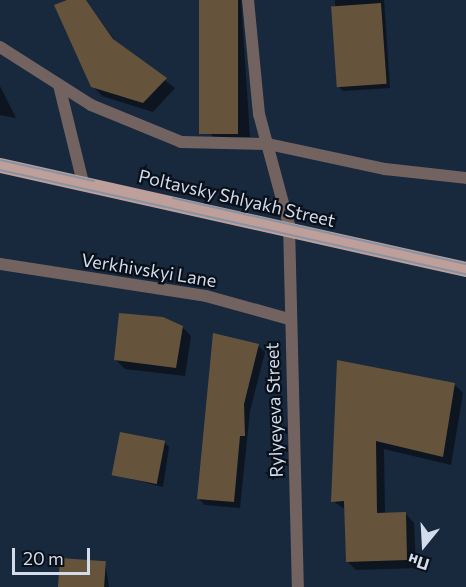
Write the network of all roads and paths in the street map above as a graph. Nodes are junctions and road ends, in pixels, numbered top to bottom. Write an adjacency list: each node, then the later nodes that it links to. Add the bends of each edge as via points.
1 (248, 0): 4 (street, Rylyeyeva Street, via 259,114)
2 (0, 47): 3 (street)
3 (59, 85): 4 (street, via 91,105 181,142); 7 (street)
4 (268, 144): 6 (street, via 385,169); 8 (street, Rylyeyeva Street)
5 (0, 165): 7 (main road, Poltavsky Shlyakh Street)
6 (466, 178)
7 (83, 183): 8 (main road, Poltavsky Shlyakh Street)
8 (289, 231): 10 (main road, Poltavsky Shlyakh Street); 11 (street, Rylyeyeva Street)
9 (0, 264): 11 (street, Verkhivskyi Lane, via 206,296)
10 (466, 269)
11 (290, 319): 12 (street, Rylyeyeva Street)
12 (298, 587)

